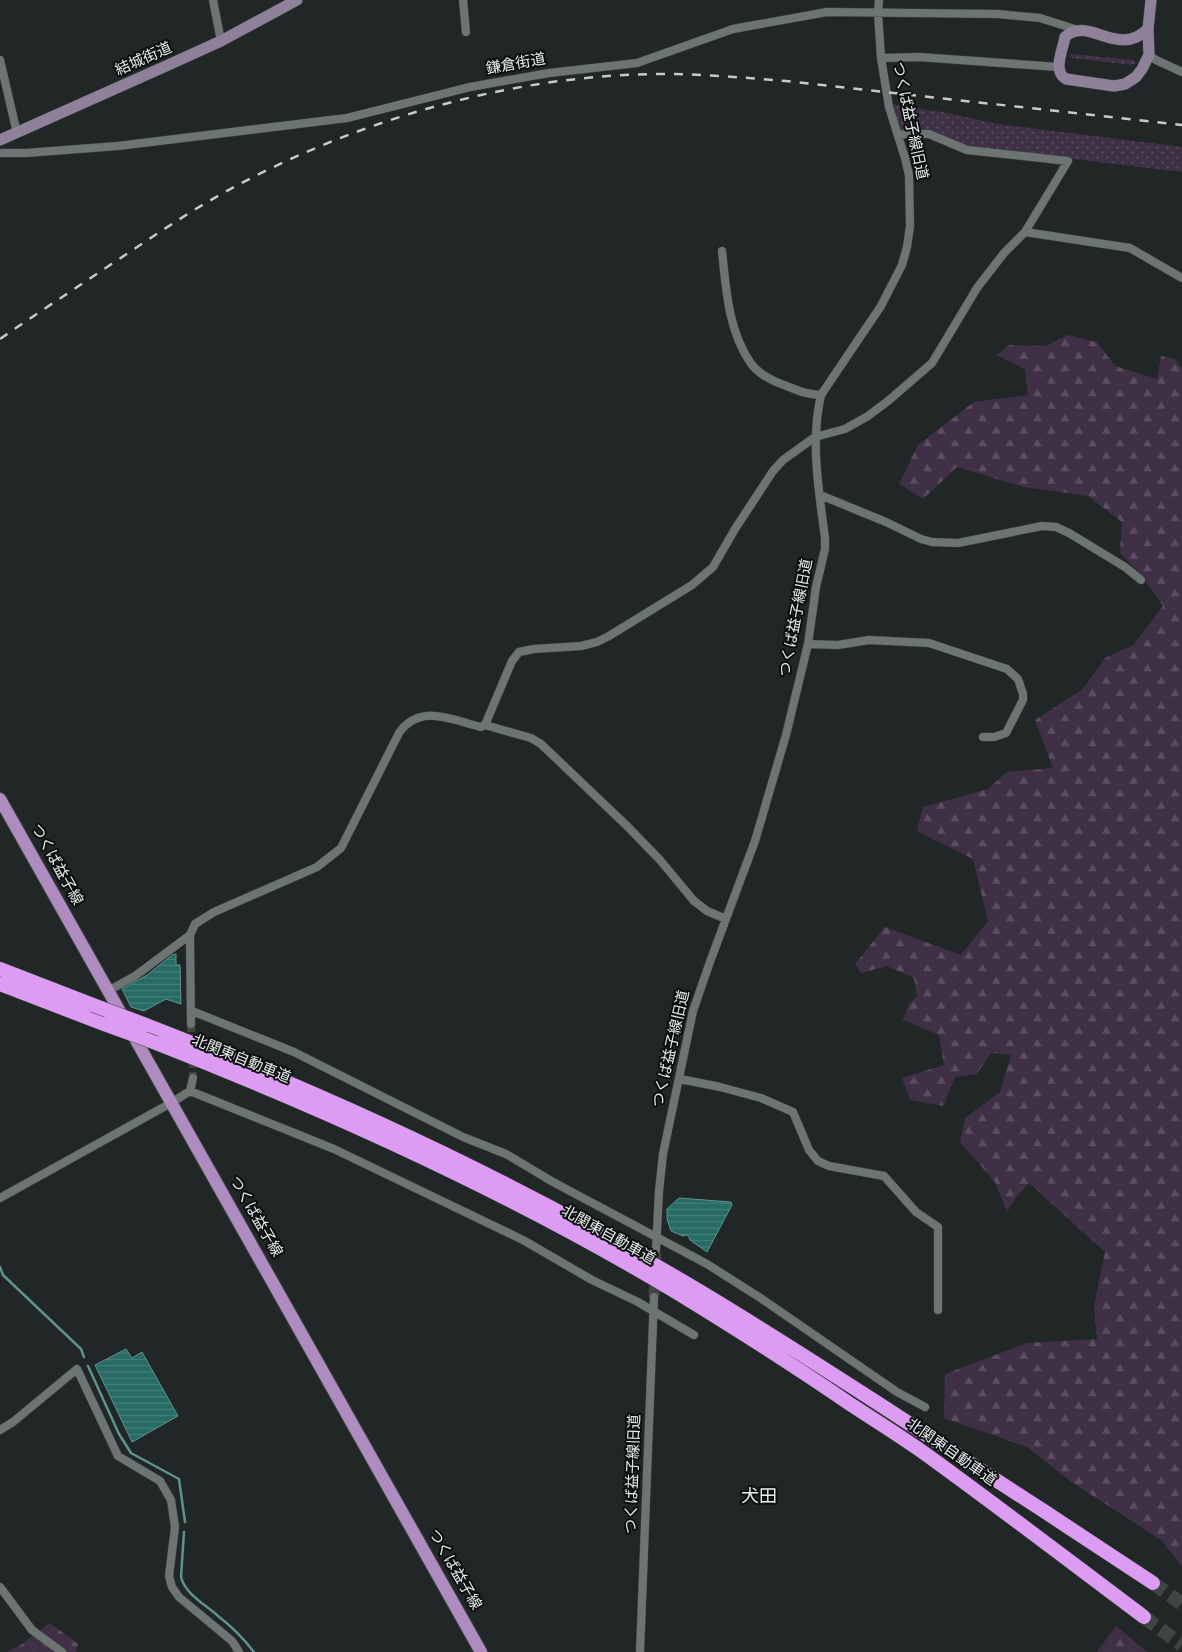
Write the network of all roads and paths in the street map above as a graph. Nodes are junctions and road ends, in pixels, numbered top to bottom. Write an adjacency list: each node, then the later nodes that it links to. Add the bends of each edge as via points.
1 (213, 0): 12 (street)
2 (298, 0): 12 (street, 結城街道)
3 (463, 0): 10 (street)
4 (879, 0): 6 (street, つくば益子線旧道)
5 (1151, 0): 8 (street)
6 (878, 12): 7 (street, 鎌倉街道, via 998,14 1040,18); 14 (street, つくば益子線旧道); 21 (street, 鎌倉街道, via 827,12 733,29 637,63 549,73 470,87 348,118 118,146)
7 (1062, 25): 9 (street, 鎌倉街道); 11 (street)
8 (1148, 29): 9 (street, via 1140,37 1128,40); 13 (street)
9 (1079, 30): 11 (street)
10 (466, 32)
11 (1065, 37): 16 (street)
12 (221, 41): 18 (street, 結城街道)
13 (1149, 55): 16 (street, via 1136,77 1120,85 1066,79); 17 (street)
14 (881, 58): 16 (street, via 919,57); 19 (street, つくば益子線旧道, via 889,107)
15 (0, 60): 18 (street)
16 (1058, 67)
17 (1182, 72)
18 (17, 133): 20 (street, 結城街道)
19 (898, 135): 22 (street, via 928,134 966,150 1068,162); 25 (street, つくば益子線旧道, via 909,175 910,195 910,226 902,265 881,306)
20 (0, 140)
21 (0, 153)
22 (1025, 232): 24 (street, via 1130,248); 26 (street, via 977,288 932,363 868,416 845,429)
23 (722, 251): 25 (street, via 734,326 750,362 765,376 779,383 808,395)
24 (1182, 278)
25 (821, 395): 26 (street, つくば益子線旧道)
26 (815, 437): 27 (street, つくば益子線旧道); 30 (street, via 773,471 713,567 692,585 597,642 526,650 516,655)
27 (820, 495): 28 (street, via 932,542 958,543 1042,526 1056,527 1125,567); 29 (street, つくば益子線旧道, via 825,549)
28 (1141, 580)
29 (808, 644): 31 (street, via 838,645 869,640 929,642 1007,669 1018,679 1023,700 1006,733); 33 (street, つくば益子線旧道, via 758,832)
30 (485, 725): 33 (street, via 541,744 627,826 694,901); 34 (street, via 481,727 426,715 404,726 340,848 318,867 214,912 195,924)
31 (983, 737)
32 (0, 799): 37 (main road, つくば益子線)
33 (726, 919): 41 (street, つくば益子線旧道, via 696,999)
34 (190, 935): 37 (street, via 135,976); 38 (street)
35 (0, 969): 53 (highway, 北関東自動車道, bridge, via 232,1058 389,1128 595,1231 762,1329)
36 (0, 984): 55 (highway, 北関東自動車道, bridge, via 156,1043 402,1148 506,1199 673,1291 754,1340 924,1453)
37 (108, 991): 43 (main road, つくば益子線)
38 (192, 1011): 39 (street); 45 (street, via 294,1052 464,1137 506,1154)
39 (192, 1024)
40 (193, 1078): 42 (street)
41 (680, 1079): 45 (street, つくば益子線旧道, via 663,1154); 48 (street, via 761,1098 793,1112 809,1150 818,1160 829,1166 884,1176 916,1212 938,1227)
42 (190, 1091): 43 (street); 49 (street, via 334,1149 535,1246)
43 (171, 1103): 44 (street); 58 (main road, つくば益子線)
44 (0, 1198)
45 (656, 1238): 46 (street, つくば益子線旧道); 51 (street, via 723,1274)
46 (656, 1250)
47 (654, 1297): 49 (street, つくば益子線旧道)
48 (938, 1310)
49 (654, 1312): 50 (street); 59 (street, つくば益子線旧道)
50 (694, 1335)
51 (924, 1407)
52 (0, 1430): 57 (street, via 77,1369 118,1456 160,1481 171,1500 175,1527 169,1576 172,1587 179,1597 232,1641)
53 (1153, 1583)
54 (0, 1587): 56 (street, via 32,1630)
55 (1144, 1618)
56 (62, 1652)
57 (239, 1652)
58 (481, 1652)
59 (640, 1652)

